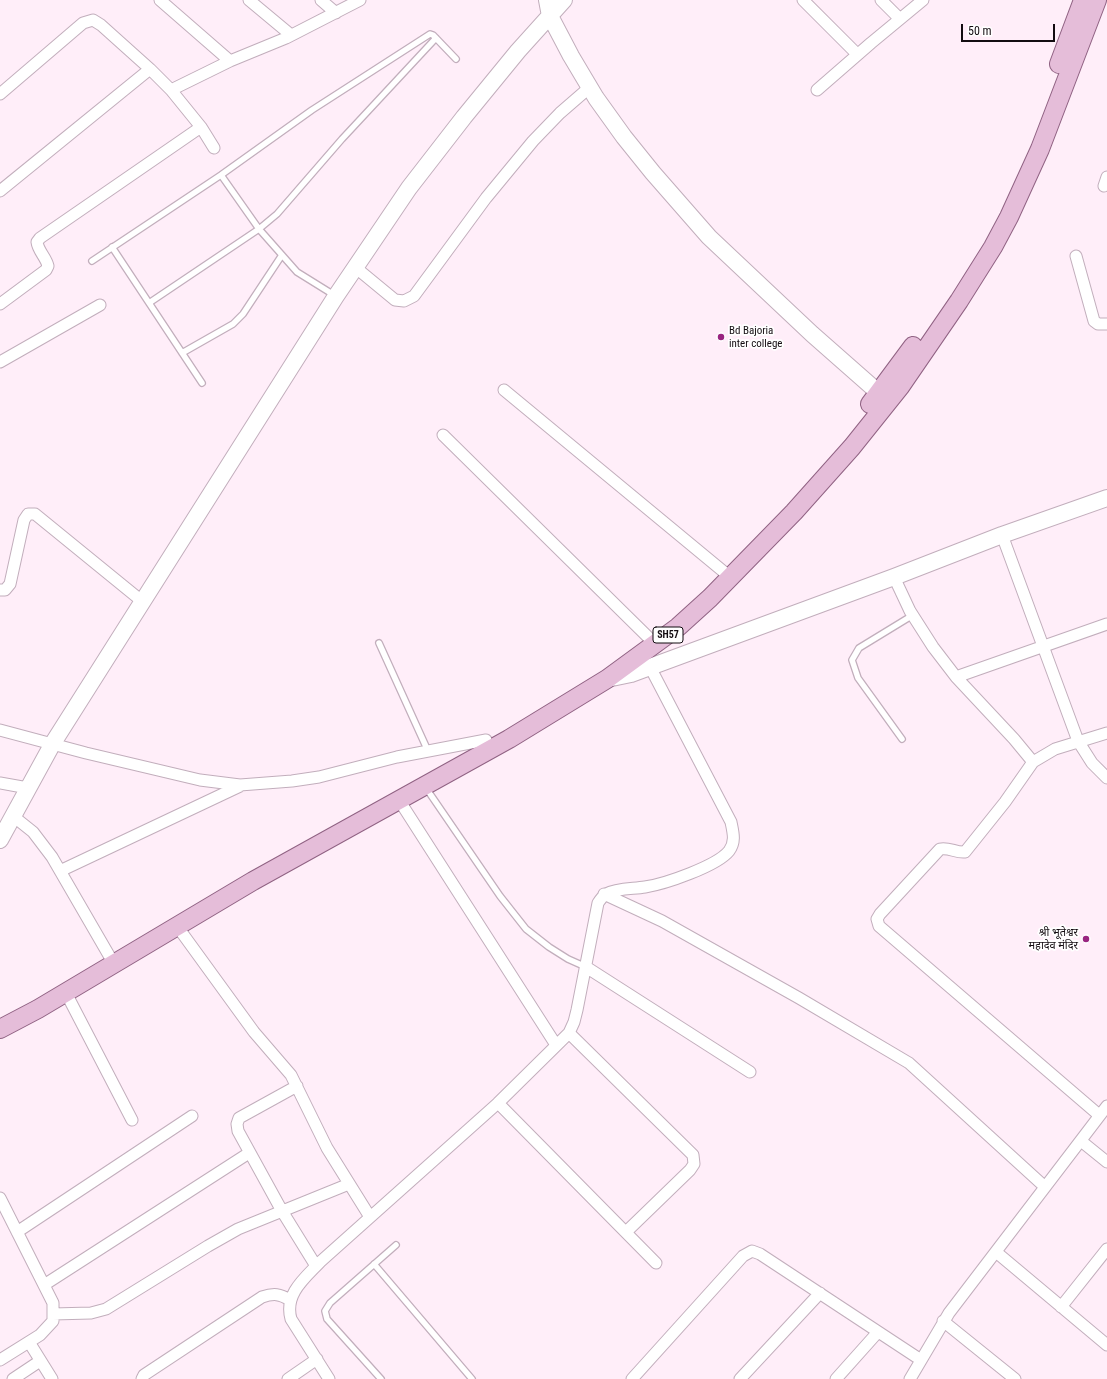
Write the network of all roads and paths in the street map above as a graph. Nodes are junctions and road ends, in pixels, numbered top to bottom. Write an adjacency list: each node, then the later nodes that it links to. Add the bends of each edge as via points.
1 (160, 0): 19 (street)
2 (249, 0): 15 (street)
3 (321, 0): 12 (street)
4 (360, 0): 12 (street)
5 (547, 0): 13 (street)
6 (564, 0): 13 (street)
7 (803, 0): 17 (street)
8 (881, 0): 14 (street)
9 (923, 0): 14 (street)
10 (1083, 0): 44 (main road, SH57, via 1029,148 998,215 950,296)
11 (1097, 0): 59 (main road, SH57, via 1040,149 1009,217 959,301 900,387 852,447 794,512 710,598 678,627)
12 (336, 13): 15 (street)
13 (550, 16): 21 (street); 34 (street, via 459,123 409,188)
14 (900, 19): 17 (street)
15 (291, 35): 19 (street)
16 (436, 38): 18 (lane); 27 (lane, via 430,34 312,110); 29 (lane, via 342,139 277,214)
17 (857, 54): 23 (street)
18 (456, 59)
19 (230, 61): 22 (street)
20 (150, 70): 22 (street); 24 (street, via 101,25 92,20 83,23); 28 (street)
21 (590, 88): 34 (street, via 533,140 486,198 414,296 404,301 395,300); 44 (street, via 624,137 709,237)
22 (171, 90): 25 (street)
23 (817, 90)
24 (0, 94)
25 (201, 128): 26 (street); 37 (street, via 40,238 37,246 47,262 46,270)
26 (214, 148)
27 (220, 175): 29 (lane); 30 (lane)
28 (0, 192)
29 (259, 229): 31 (lane); 36 (lane)
30 (112, 247): 33 (lane); 36 (lane)
31 (282, 255): 35 (lane, via 297,272); 40 (lane, via 234,324)
32 (1076, 256): 39 (street, via 1094,321 1098,324)
33 (92, 261)
34 (356, 267): 35 (street)
35 (336, 296): 51 (street)
36 (149, 303): 40 (lane)
37 (0, 304)
38 (100, 305): 41 (street)
39 (1107, 324)
40 (182, 353): 42 (lane)
41 (0, 362)
42 (202, 383)
43 (504, 390): 48 (street)
44 (879, 393): 48 (main road, SH57, via 785,506)
45 (443, 435): 54 (street)
46 (1107, 498): 47 (street)
47 (1002, 535): 49 (street); 56 (street)
48 (724, 572): 54 (main road, SH57)
49 (894, 577): 52 (street); 57 (street)
50 (0, 590): 51 (street, via 5,590 10,584 24,520 28,514 35,514)
51 (143, 602): 65 (street)
52 (913, 615): 58 (street); 63 (lane, via 859,648 852,660 858,678)
53 (1107, 624): 56 (street)
54 (650, 638): 59 (main road, SH57)
55 (378, 643): 66 (lane)
56 (1044, 647): 58 (street); 64 (street)
57 (650, 667): 59 (street, via 631,674); 78 (street, via 731,822 734,838 729,850 717,861 689,874 647,887)
58 (956, 677): 67 (street)
59 (601, 678): 62 (main road, SH57); 71 (main road, SH57, via 509,739)
60 (0, 730): 65 (street)
61 (1107, 733): 64 (street)
62 (486, 740): 66 (street); 77 (main road, SH57)
63 (902, 740)
64 (1078, 741): 67 (street, via 1055,749); 68 (street, via 1092,764)
65 (53, 743): 70 (street, via 200,780); 72 (street)
66 (428, 751): 70 (street, via 292,781)
67 (1033, 762): 92 (street, via 965,852 940,849 877,919 879,926)
68 (1107, 778)
69 (0, 783): 72 (street)
70 (240, 785): 76 (street)
71 (425, 786): 73 (main road, SH57); 81 (lane, via 500,896 526,929 549,947)
72 (28, 788): 74 (street)
73 (399, 800): 77 (main road, SH57); 86 (street)
74 (13, 816): 75 (street); 76 (street, via 33,832)
75 (0, 840)
76 (60, 871): 80 (street)
77 (248, 879): 79 (main road, SH57); 80 (main road, SH57)
78 (604, 894): 81 (street, via 598,903); 98 (street, via 662,921 800,998 909,1063)
79 (177, 926): 80 (main road, SH57); 88 (street)
80 (112, 959): 82 (main road, SH57); 83 (main road, SH57)
81 (586, 967): 85 (street, via 574,1022); 87 (street)
82 (66, 993): 84 (main road, SH57); 93 (street)
83 (0, 1018)
84 (0, 1029)
85 (569, 1033): 86 (street); 103 (street, via 693,1155 694,1164 690,1170)
86 (556, 1045): 89 (street)
87 (750, 1072)
88 (297, 1086): 95 (street, via 239,1118 236,1124 238,1131); 97 (street, via 327,1148)
89 (498, 1103): 101 (street); 103 (street)
90 (1107, 1106): 92 (street)
91 (192, 1116): 102 (street)
92 (1099, 1116): 94 (street)
93 (132, 1120)
94 (1081, 1141): 96 (street); 98 (street)
95 (249, 1153): 100 (street); 110 (street)
96 (1107, 1162)
97 (349, 1184): 100 (street); 101 (street)
98 (1045, 1187): 106 (street)
99 (0, 1198): 102 (street)
100 (282, 1211): 109 (street); 114 (street, via 238,1229 106,1309 91,1313)
101 (370, 1217): 109 (street)
102 (17, 1232): 110 (street)
103 (626, 1232): 107 (street)
104 (396, 1245): 108 (lane)
105 (1107, 1249): 113 (street)
106 (996, 1252): 113 (street); 115 (street)
107 (656, 1263)
108 (374, 1264): 128 (lane, via 330,1303 325,1311 327,1319); 129 (lane)
109 (316, 1266): 112 (street, via 297,1287)
110 (44, 1285): 114 (street, via 53,1303)
111 (820, 1292): 116 (street); 130 (street, via 752,1251 743,1256); 131 (street)
112 (290, 1300): 119 (street, via 291,1319); 125 (street, via 276,1294 262,1297 144,1375)
113 (1061, 1307): 118 (street)
114 (53, 1314): 117 (street, via 53,1321 40,1335)
115 (943, 1321): 121 (street); 134 (street)
116 (878, 1332): 121 (street); 132 (street)
117 (28, 1342): 120 (street); 122 (street)
118 (1107, 1345)
119 (316, 1359): 126 (street); 127 (street)
120 (0, 1360)
121 (922, 1360): 133 (street)
122 (40, 1361): 123 (street); 124 (street)
123 (13, 1379)
124 (52, 1379)
125 (142, 1379)
126 (288, 1379)
127 (330, 1379)
128 (381, 1379)
129 (472, 1379)
130 (632, 1379)
131 (740, 1379)
132 (836, 1379)
133 (910, 1379)
134 (1015, 1379)

